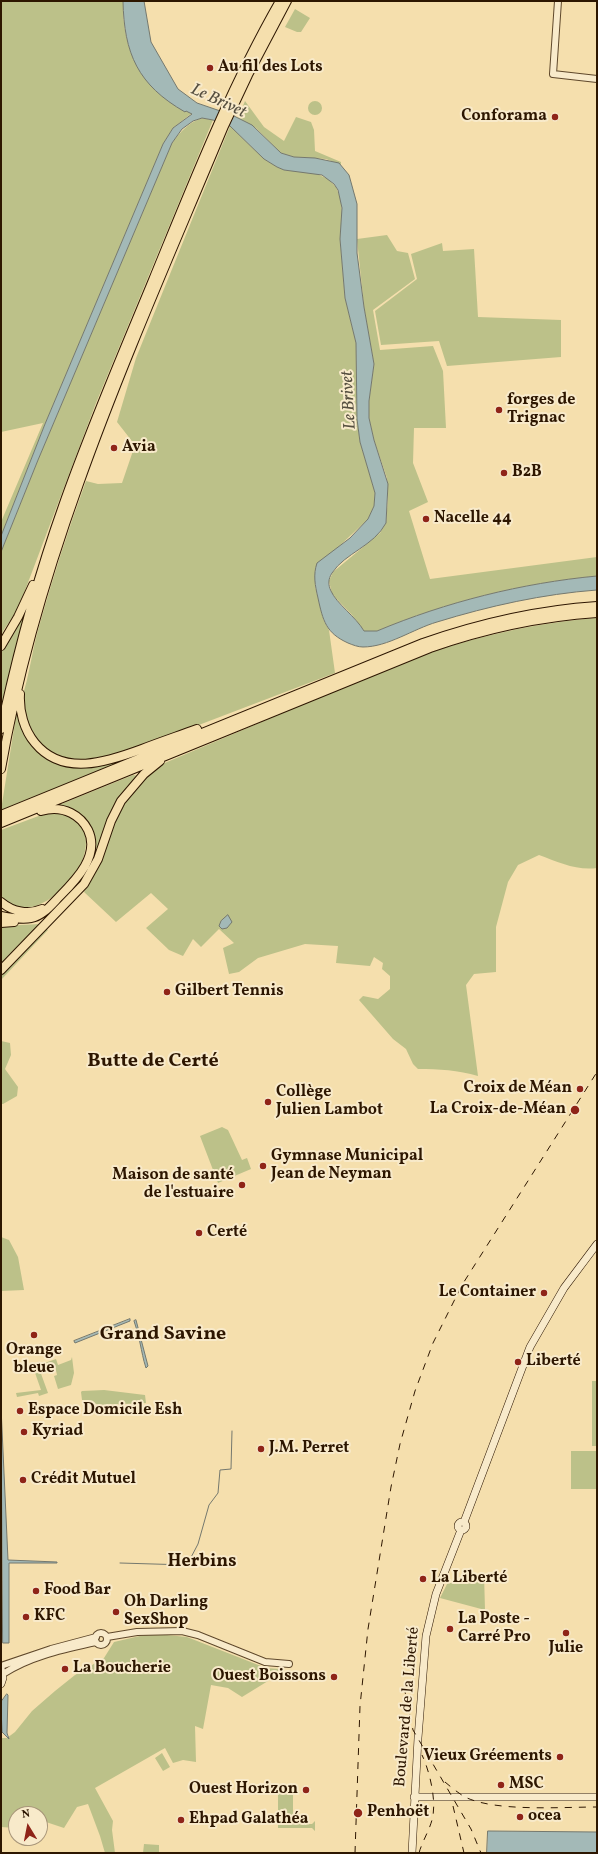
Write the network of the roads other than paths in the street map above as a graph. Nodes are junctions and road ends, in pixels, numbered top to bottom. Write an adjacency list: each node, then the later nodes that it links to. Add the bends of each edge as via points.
1 (280, 1): 5 (highway, via 244,68)
2 (287, 1): 5 (highway)
3 (558, 1): 4 (street, via 553,74)
4 (597, 79)
5 (229, 107): 6 (highway)
6 (221, 126): 7 (highway, via 87,440); 11 (highway, via 84,470 48,573)
7 (44, 565): 10 (highway, via 39,570 28,598); 13 (highway, via 25,628)
8 (597, 606): 12 (highway, via 521,616 446,635)
9 (597, 613): 14 (highway, via 521,622 445,642)
10 (1, 646)
11 (21, 675): 12 (highway, via 20,708 24,725 38,747 64,762 77,764 110,760 237,714); 15 (highway)
12 (245, 715): 16 (highway)
13 (1, 729)
14 (183, 748): 16 (highway); 18 (highway, via 144,774 121,801 94,868)
15 (1, 769)
16 (5, 818): 19 (highway, via 21,818 45,810 62,809 80,818 89,833 91,848 87,863 72,884)
17 (1, 902): 19 (highway, via 11,909 22,912 37,911)
18 (65, 905): 21 (highway, via 39,920); 22 (highway)
19 (50, 906): 20 (highway, via 42,914 32,918)
20 (1, 916)
21 (1, 923)
22 (1, 970)
23 (597, 1244): 29 (main road, Boulevard de la Liberté, via 564,1288 530,1347 464,1522 466,1527 461,1530 436,1594 426,1636)
24 (107, 1637): 25 (street, via 100,1633); 25 (street, via 105,1644 99,1645); 26 (street, via 137,1632 182,1631 264,1662)
25 (96, 1640): 27 (street)
26 (288, 1664)
27 (2, 1669): 28 (main road)
28 (1, 1684)
29 (414, 1796): 30 (main road); 32 (main road, Boulevard de la Liberté)
30 (426, 1796): 31 (main road); 32 (main road, via 418,1802 417,1819)
31 (597, 1798)
32 (413, 1825): 33 (main road)
33 (412, 1853)

